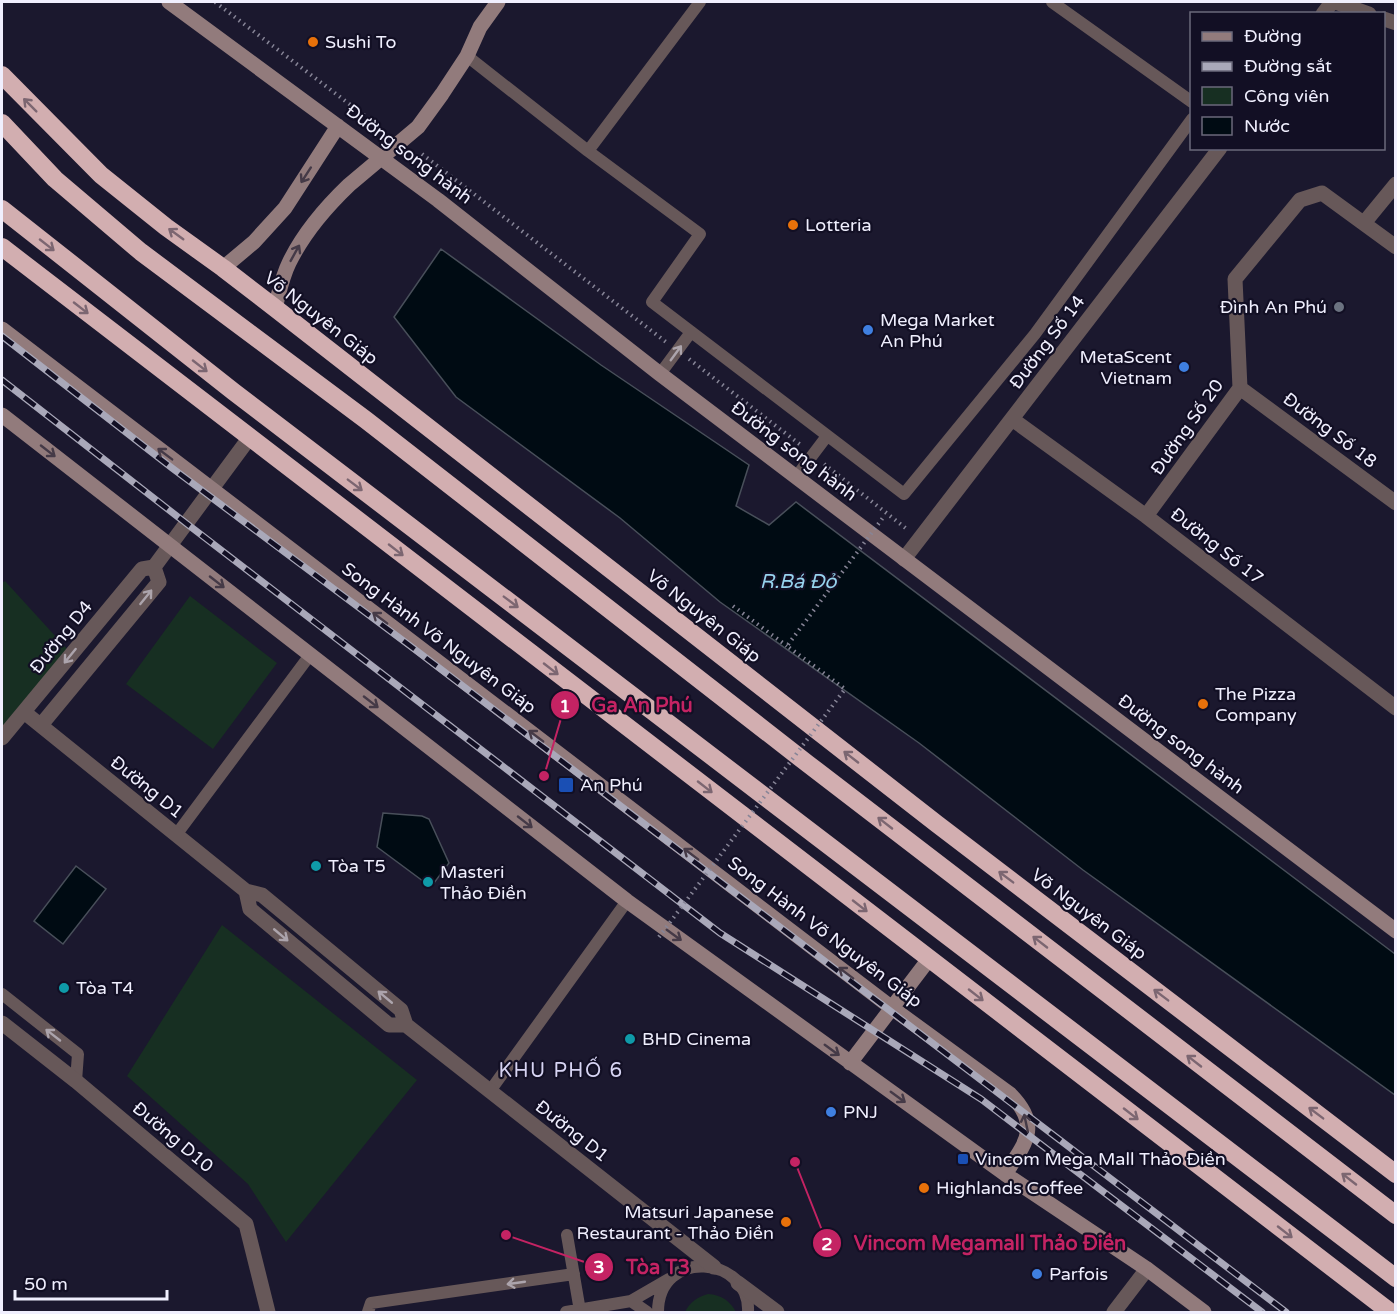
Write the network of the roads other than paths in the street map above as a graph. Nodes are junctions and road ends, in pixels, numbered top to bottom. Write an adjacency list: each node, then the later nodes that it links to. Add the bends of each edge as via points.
1 (169, 2): 12 (main road, Đường song hành)
2 (498, 2): 7 (main road, via 480,27)
3 (700, 2): 14 (lane)
4 (1052, 2): 9 (lane)
5 (1334, 2): 6 (street)
6 (1363, 12)
7 (467, 56): 14 (lane); 15 (main road, via 418,127)
8 (2, 75): 21 (highway, Võ Nguyên Giáp, one-way to 8, via 101,175)
9 (1190, 101)
10 (1190, 120): 29 (lane, via 1035,334 904,494)
11 (2, 123): 57 (highway, one-way to 11, via 366,420 141,252 55,179)
12 (338, 126): 15 (main road, Đường song hành); 21 (main road, one-way to 21, via 285,208)
13 (1218, 150): 28 (street, Đường Số 14)
14 (588, 151): 24 (lane, via 700,234 652,302)
15 (381, 158): 22 (main road, one-way to 15, via 300,244 338,194); 25 (main road, Đường song hành)
16 (1395, 184): 18 (street)
17 (2, 209): 63 (highway, one-way to 63, via 234,392)
18 (1364, 223): 20 (street, Đường Số 20); 26 (street, Đường Số 20, via 1322,193 1300,200 1234,279)
19 (2, 247): 30 (highway, one-way to 30)
20 (1395, 247)
21 (223, 268): 22 (highway, Võ Nguyên Giáp)
22 (275, 308): 56 (highway, Võ Nguyên Giáp, one-way to 22, via 937,824)
23 (2, 329): 32 (main road, Song Hành Võ Nguyên Giáp, one-way to 23)
24 (691, 332): 25 (lane, one-way to 24); 29 (lane)
25 (660, 374): 31 (main road, Đường song hành)
26 (1240, 388): 33 (street, Đường Số 18); 34 (street, Đường Số 20)
27 (2, 415): 35 (main road, one-way to 35)
28 (1012, 419): 34 (street, Đường Số 17); 36 (street, Đường Số 14)
29 (827, 436): 31 (lane)
30 (250, 437): 32 (street, Đường D4); 48 (highway, one-way to 48)
31 (796, 477): 36 (main road, Đường song hành)
32 (212, 489): 35 (street, Đường D4); 50 (main road, Song Hành Võ Nguyên Giáp, one-way to 32)
33 (1395, 503)
34 (1146, 516): 41 (street, Đường Số 17)
35 (170, 546): 37 (street, Đường D4); 40 (main road, one-way to 40)
36 (904, 559): 47 (main road, Đường song hành)
37 (154, 567): 38 (street, Đường D4, via 142,569); 39 (street, Đường D4, one-way to 37, via 159,582)
38 (107, 611): 39 (street); 42 (street, Đường D4, one-way to 42)
39 (123, 625): 43 (street, Đường D4)
40 (310, 655): 45 (lane); 46 (main road, one-way to 46)
41 (1395, 708)
42 (24, 712): 43 (street, Đường D1); 44 (street, Đường D4)
43 (41, 725): 45 (street, Đường D1)
44 (2, 738)
45 (176, 835): 54 (street, Đường D1, via 246,891 250,909 389,1025 406,1025)
46 (627, 901): 52 (main road, one-way to 52); 54 (lane)
47 (1395, 931)
48 (930, 959): 50 (main road); 76 (highway, one-way to 76)
49 (2, 994): 53 (lane, one-way to 49, via 78,1054)
50 (892, 1008): 52 (main road); 55 (main road, Song Hành Võ Nguyên Giáp, one-way to 50, via 1028,1136 1018,1102)
51 (2, 1023): 53 (street, Đường D10)
52 (850, 1063): 55 (main road, one-way to 55)
53 (76, 1081): 67 (street, Đường D10, via 246,1224)
54 (490, 1091): 59 (street, Đường D1)
55 (1005, 1174): 60 (main road)
56 (1395, 1174)
57 (1395, 1215)
58 (567, 1235): 61 (lane)
59 (714, 1267): 62 (lane, via 686,1269); 64 (lane)
60 (1147, 1269): 74 (street); 75 (main road)
61 (574, 1274): 66 (lane); 68 (lane, one-way to 68, via 371,1304)
62 (673, 1277): 65 (lane); 71 (lane, via 665,1286)
63 (1395, 1278)
64 (738, 1283): 72 (lane, via 745,1295); 73 (street)
65 (631, 1301): 66 (lane); 70 (lane)
66 (580, 1311): 69 (lane)
67 (268, 1312)
68 (368, 1312)
69 (566, 1312)
70 (647, 1312)
71 (658, 1312)
72 (747, 1312)
73 (777, 1312)
74 (1114, 1312)
75 (1204, 1312)
76 (1390, 1312)

